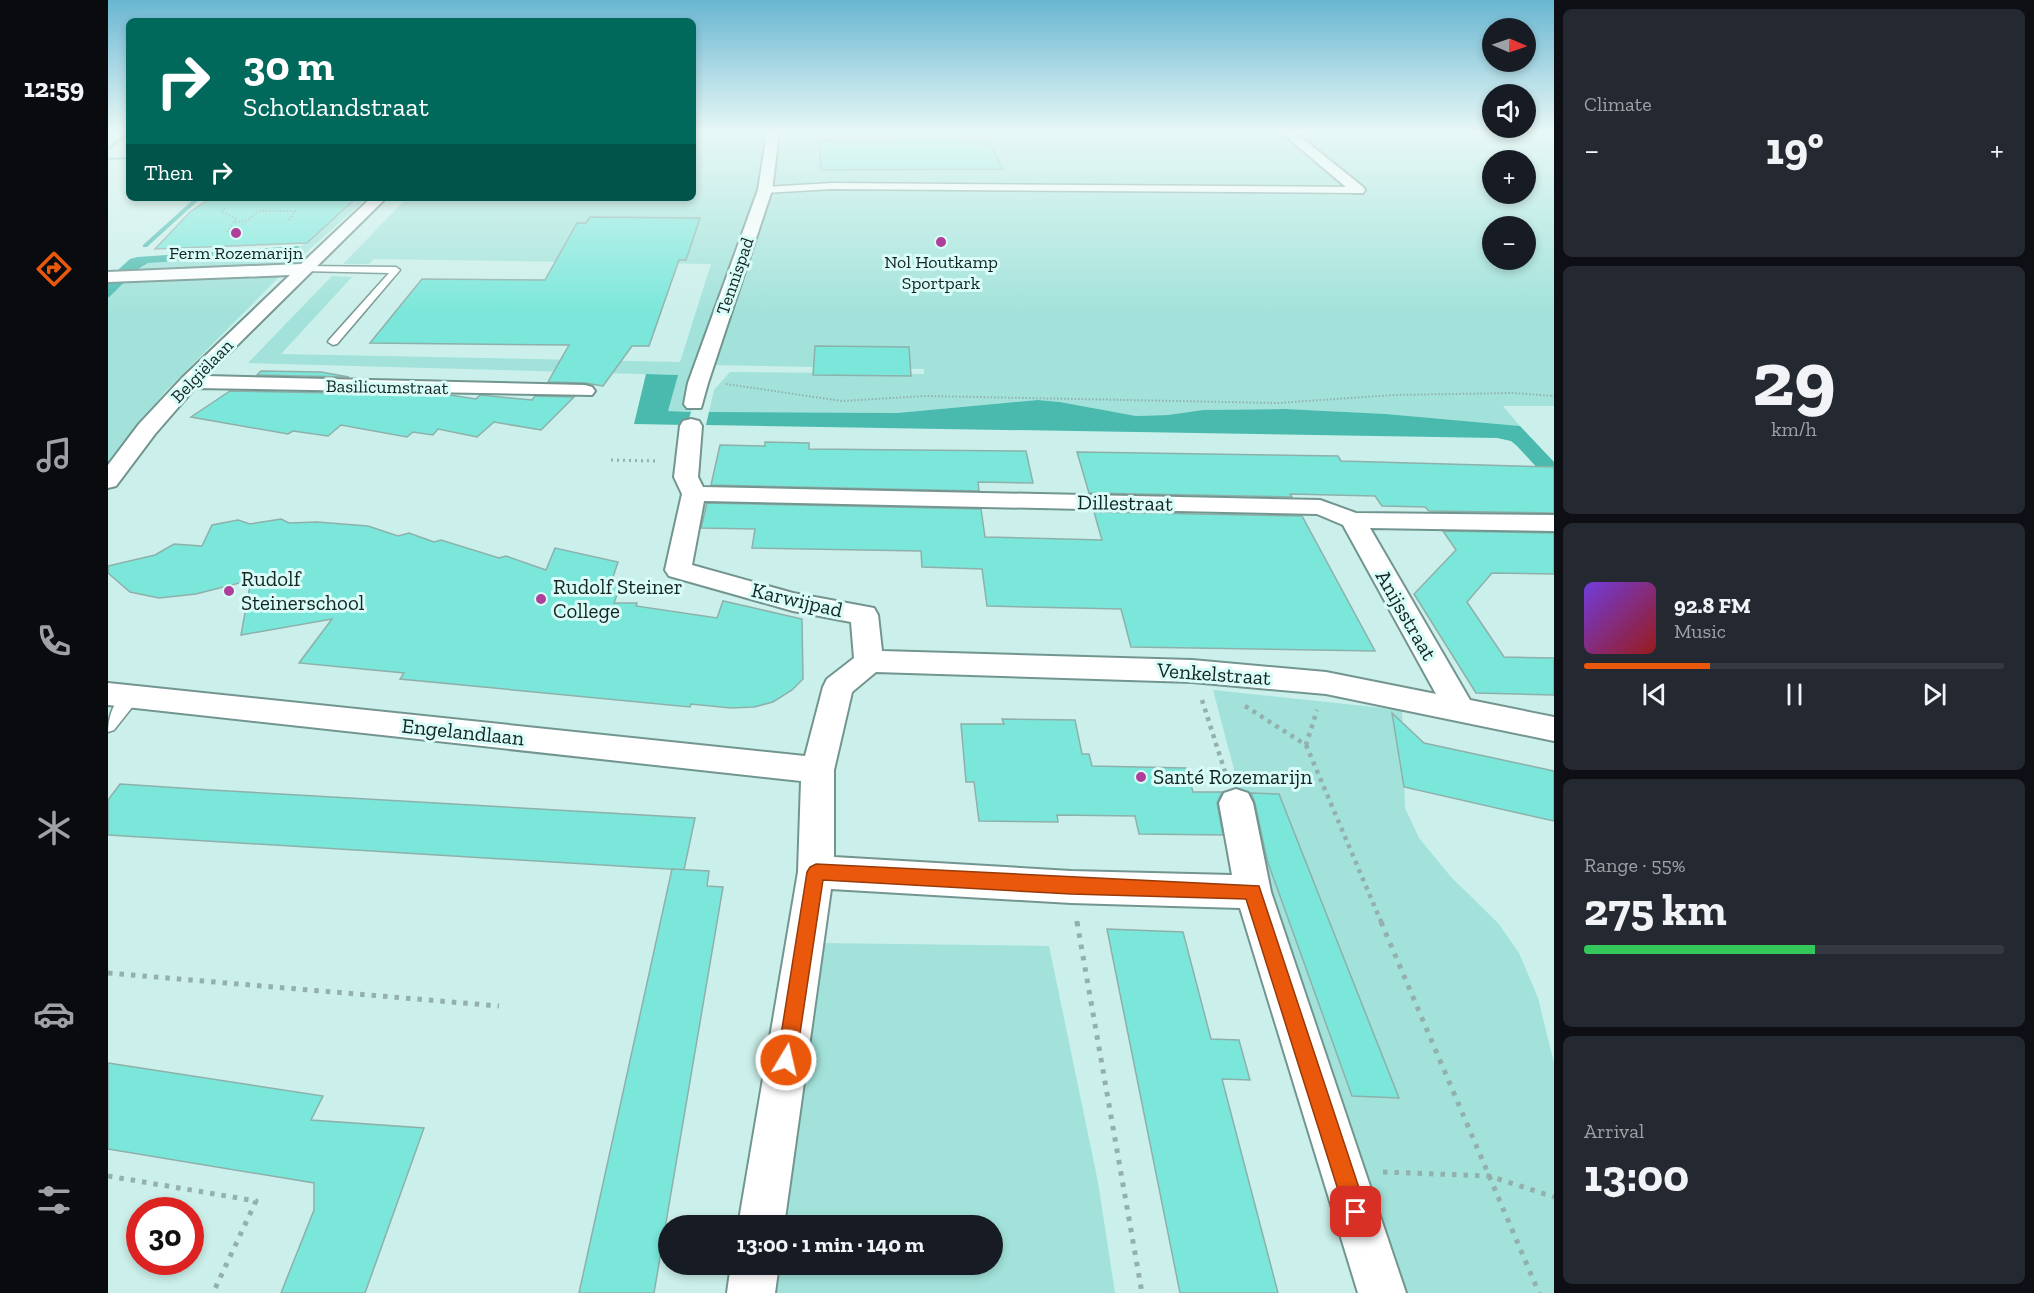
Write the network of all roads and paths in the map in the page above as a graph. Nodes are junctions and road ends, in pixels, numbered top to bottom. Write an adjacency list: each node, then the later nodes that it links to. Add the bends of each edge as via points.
1 (764, 193): 11 (street, Tennispad)
2 (377, 201): 7 (street, Belgiëlaan)
3 (225, 208): 5 (path, via 221,211 237,219)
4 (289, 220): 5 (path, via 295,211 258,211 247,221)
5 (234, 222): 6 (path)
6 (227, 232)
7 (312, 269): 8 (street); 9 (lane, via 396,270); 10 (street, Belgiëlaan)
8 (108, 277)
9 (333, 342)
10 (189, 382): 12 (street, Basilicumstraat); 16 (street, Belgiëlaan)
11 (698, 383): 13 (path, via 743,384 842,401 926,396 1278,403 1393,395); 15 (street, Tennispad)
12 (585, 391)
13 (1554, 396)
14 (611, 460): 15 (path)
15 (688, 462): 17 (street, Tennispad, via 686,477)
16 (108, 481)
17 (694, 494): 18 (street, Dillestraat, via 1320,507); 20 (street, Karwijpad, via 678,570 793,602 864,615)
18 (1353, 520): 19 (street, Dillestraat); 23 (street, Anijsstraat)
19 (1554, 523)
20 (869, 662): 21 (street, Venkelstraat); 27 (street, via 838,687)
21 (1192, 671): 23 (street, Venkelstraat, via 1326,683); 28 (path)
22 (120, 695): 24 (lane); 27 (street, Engelandlaan)
23 (1460, 710): 25 (street, Venkelstraat)
24 (108, 726)
25 (1554, 729)
26 (1306, 746): 36 (path)
27 (818, 770): 29 (street)
28 (1236, 803): 31 (street)
29 (816, 872): 30 (street); 38 (street)
30 (1071, 886): 31 (street); 42 (path)
31 (1253, 892): 43 (street)
32 (108, 974): 33 (path)
33 (499, 1006)
34 (1429, 1174): 36 (path)
35 (108, 1176): 40 (path, via 256,1201)
36 (1489, 1176): 37 (path); 44 (path)
37 (1554, 1197)
38 (763, 1215)
39 (753, 1275): 41 (street)
40 (213, 1293)
41 (751, 1293)
42 (1142, 1293)
43 (1382, 1293)
44 (1539, 1293)

